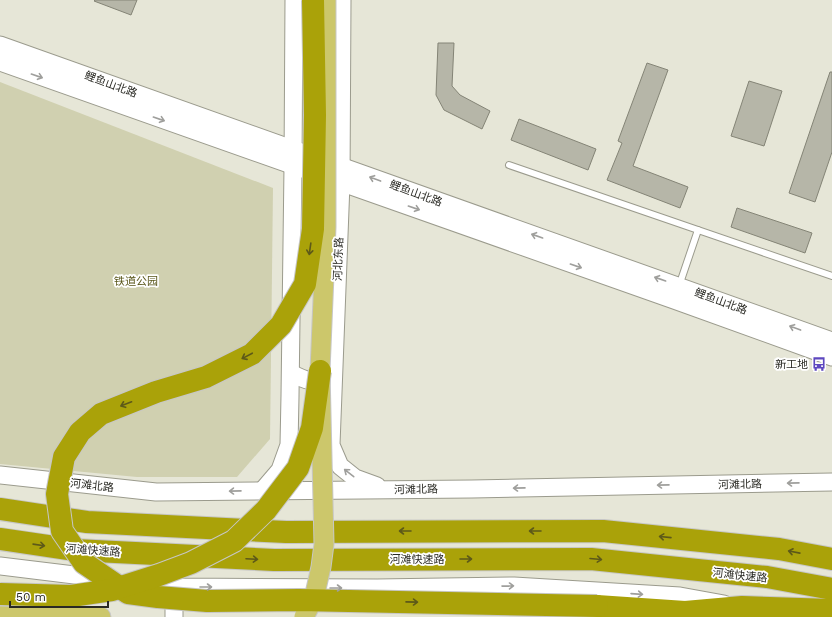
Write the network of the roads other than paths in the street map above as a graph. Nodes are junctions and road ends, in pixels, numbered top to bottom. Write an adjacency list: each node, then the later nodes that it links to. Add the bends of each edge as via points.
1 (294, 0): 7 (main road)
2 (313, 0): 29 (highway, one-way to 29, bridge, via 313,230 305,284 281,325 252,354 206,377 156,392 101,414 80,432 64,457 57,494 62,531 84,563 128,593 207,601 299,600 597,606 685,612)
3 (326, 0): 17 (main road, bridge)
4 (342, 0): 10 (main road, 河北东路)
5 (0, 45): 7 (main road, 鲤鱼山北路)
6 (0, 62): 9 (main road, 鲤鱼山北路, one-way to 9)
7 (294, 149): 9 (main road); 10 (main road, 鲤鱼山北路)
8 (510, 165): 11 (lane)
9 (293, 166): 10 (main road, 鲤鱼山北路); 16 (main road)
10 (341, 175): 13 (main road, 鲤鱼山北路); 17 (main road, 河北东路)
11 (698, 230): 12 (lane); 13 (lane)
12 (832, 276)
13 (677, 293): 14 (main road, 鲤鱼山北路, one-way to 13); 15 (main road, 鲤鱼山北路)
14 (832, 341)
15 (832, 357)
16 (291, 373): 17 (main road, via 304,380 316,382 327,379); 21 (main road, via 289,445 280,470)
17 (327, 373): 20 (main road, 河北东路, one-way to 17, via 355,478 340,466 331,445); 28 (highway, bridge, via 298,468 266,510 234,541 191,563 112,590 71,596); 34 (main road, bridge, via 324,544 314,598)
18 (0, 475): 21 (main road, 河滩北路, one-way to 18, via 156,492)
19 (832, 482): 20 (main road, 河滩北路, one-way to 20)
20 (384, 490): 21 (main road, 河滩北路)
21 (262, 491)
22 (0, 509): 24 (highway, one-way to 22, via 779,549 603,531 286,532 87,522)
23 (0, 539): 27 (highway, 河滩快速路, one-way to 27, via 75,550 274,560 591,559 767,577)
24 (832, 559)
25 (0, 566): 26 (main road)
26 (174, 587): 29 (main road, one-way to 29, via 514,586 680,596); 33 (main road)
27 (832, 590)
28 (0, 594)
29 (742, 607): 30 (highway)
30 (832, 610)
31 (0, 616): 32 (main road)
32 (101, 617)
33 (174, 617)
34 (304, 617)

